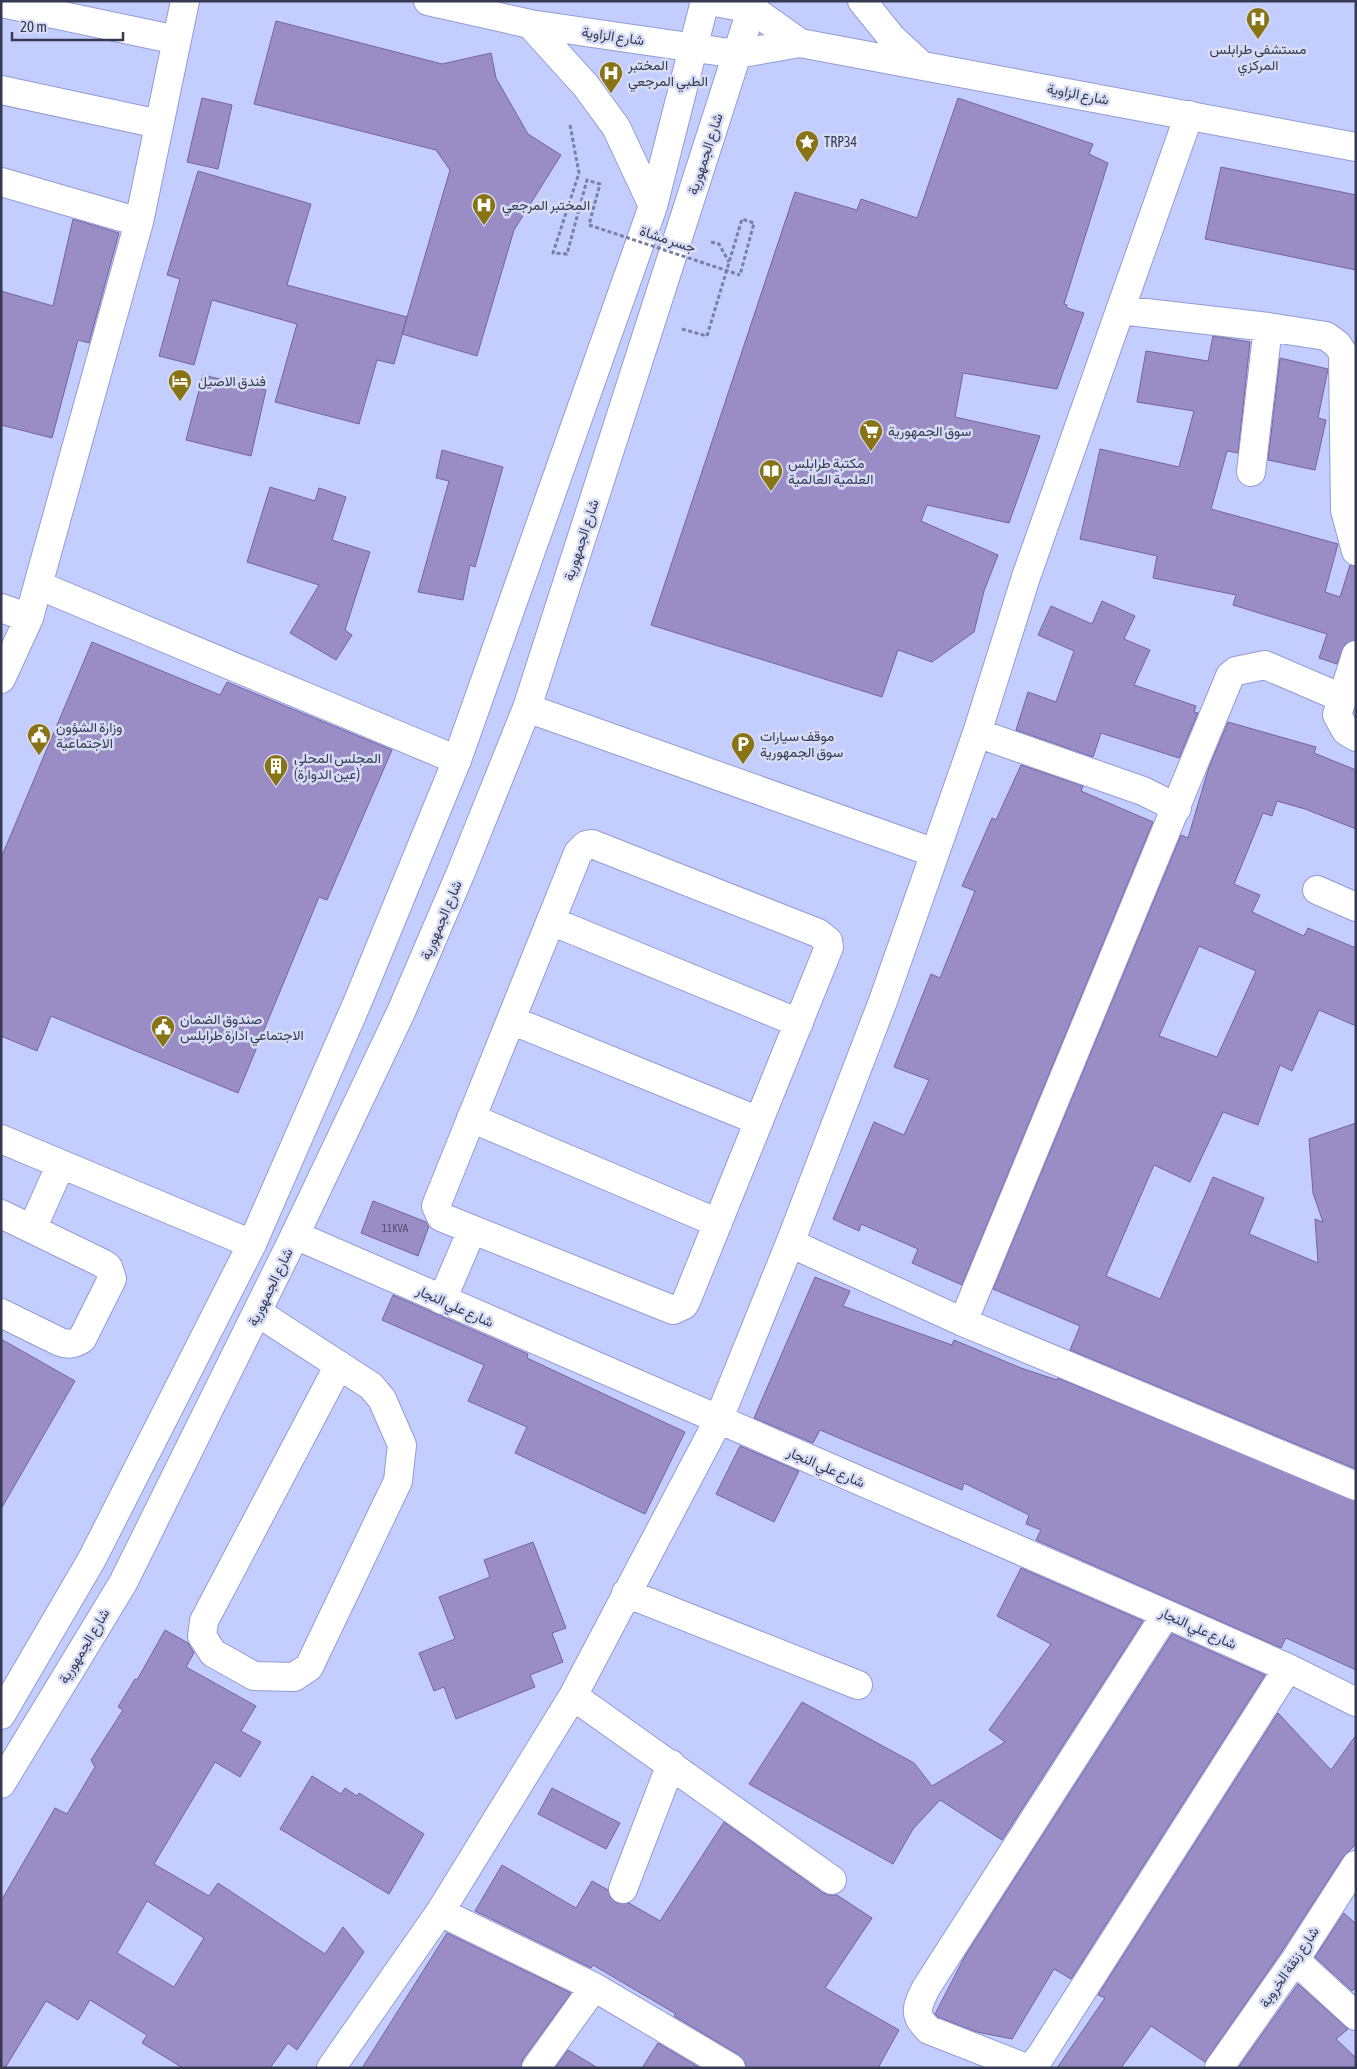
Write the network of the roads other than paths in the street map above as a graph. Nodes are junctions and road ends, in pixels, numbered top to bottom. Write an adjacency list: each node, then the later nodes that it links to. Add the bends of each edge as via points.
1 (185, 1): 9 (street)
2 (428, 1): 8 (street, شارع الزاوية)
3 (705, 1): 11 (street)
4 (710, 1): 7 (street, شارع الزاوية)
5 (862, 1): 13 (street, via 892,38)
6 (1, 3): 9 (street)
7 (753, 5): 10 (street, شارع الزاوية); 12 (street, شارع الجمهورية)
8 (530, 24): 11 (street, شارع الزاوية); 19 (street, via 586,86 616,127)
9 (177, 40): 16 (street)
10 (800, 43): 12 (street, شارع الزاوية); 13 (street, شارع الزاوية)
11 (693, 48): 12 (street, شارع الزاوية); 19 (street)
12 (737, 54): 31 (street, شارع الجمهورية)
13 (920, 64): 15 (street, شارع الزاوية)
14 (1, 90): 16 (street)
15 (1188, 115): 17 (street, شارع الزاوية); 21 (street)
16 (159, 124): 20 (street)
17 (1356, 147)
18 (1, 182): 20 (street)
19 (652, 206): 34 (street)
20 (139, 222): 25 (street)
21 (1120, 310): 22 (street); 32 (street, via 1026,577)
22 (1268, 327): 23 (street); 24 (street, via 1326,336 1343,353 1345,510)
23 (1251, 472)
24 (1356, 551)
25 (38, 584): 27 (street); 34 (street)
26 (1, 608): 27 (street)
27 (29, 618): 29 (street)
28 (1356, 655): 30 (street)
29 (1, 679)
30 (1342, 698): 33 (street, via 1337,715 1346,731); 35 (street, via 1265,665 1236,671 1230,676)
31 (528, 708): 36 (street); 50 (street, شارع الجمهورية, via 401,1012)
32 (977, 733): 35 (street, via 1143,791); 36 (street)
33 (1356, 737)
34 (456, 760): 52 (street, via 358,1001)
35 (1177, 808): 56 (street)
36 (935, 853): 51 (street, via 883,1001)
37 (1317, 890): 38 (street)
38 (1356, 907)
39 (551, 920): 40 (street); 41 (street); 41 (street, via 578,853 592,844 818,934 828,941 829,947)
40 (511, 1020): 42 (street); 43 (street)
41 (799, 1023): 43 (street)
42 (471, 1118): 47 (street); 49 (street, via 436,1206 441,1217)
43 (759, 1121): 47 (street)
44 (1, 1139): 45 (street)
45 (61, 1164): 48 (street); 52 (street)
46 (1, 1214): 48 (street)
47 (718, 1223): 49 (street, via 684,1305 673,1310)
48 (32, 1229): 55 (street, via 108,1267 112,1279 110,1285 82,1339 76,1344 67,1345)
49 (472, 1230): 53 (street)
50 (295, 1236): 53 (street, شارع علي النجار); 54 (street, شارع الجمهورية)
51 (790, 1243): 56 (street); 58 (street)
52 (252, 1244): 66 (street, via 92,1559)
53 (442, 1300): 58 (street, شارع علي النجار)
54 (257, 1312): 57 (street); 68 (street, شارع الجمهورية, via 123,1582)
55 (1, 1313)
56 (963, 1322): 59 (street)
57 (339, 1365): 57 (street, via 371,1386 382,1399 402,1444 398,1481 308,1667 294,1677 254,1676 213,1654 202,1636 204,1621)
58 (718, 1421): 60 (street); 61 (street, شارع علي النجار)
59 (1356, 1486)
60 (626, 1593): 63 (street); 64 (street)
61 (1166, 1614): 62 (street, شارع علي النجار); 76 (street, via 926,1988 917,2007 919,2020 929,2030)
62 (1288, 1668): 65 (street, شارع علي النجار); 76 (street, via 1040,2057 1032,2066)
63 (858, 1685)
64 (573, 1696): 67 (street); 72 (street)
65 (1356, 1702)
66 (1, 1715)
67 (671, 1764): 70 (street); 71 (street)
68 (1, 1784)
69 (1356, 1865): 73 (street, شارع زنقة الخروبة)
70 (832, 1880)
71 (623, 1889)
72 (440, 1912): 74 (street); 77 (street)
73 (1295, 1960): 75 (street); 80 (street, شارع زنقة الخروبة)
74 (594, 1987): 78 (street); 79 (street)
75 (1356, 2016)
76 (1018, 2066)
77 (331, 2068)
78 (536, 2068)
79 (731, 2068)
80 (1219, 2068)

